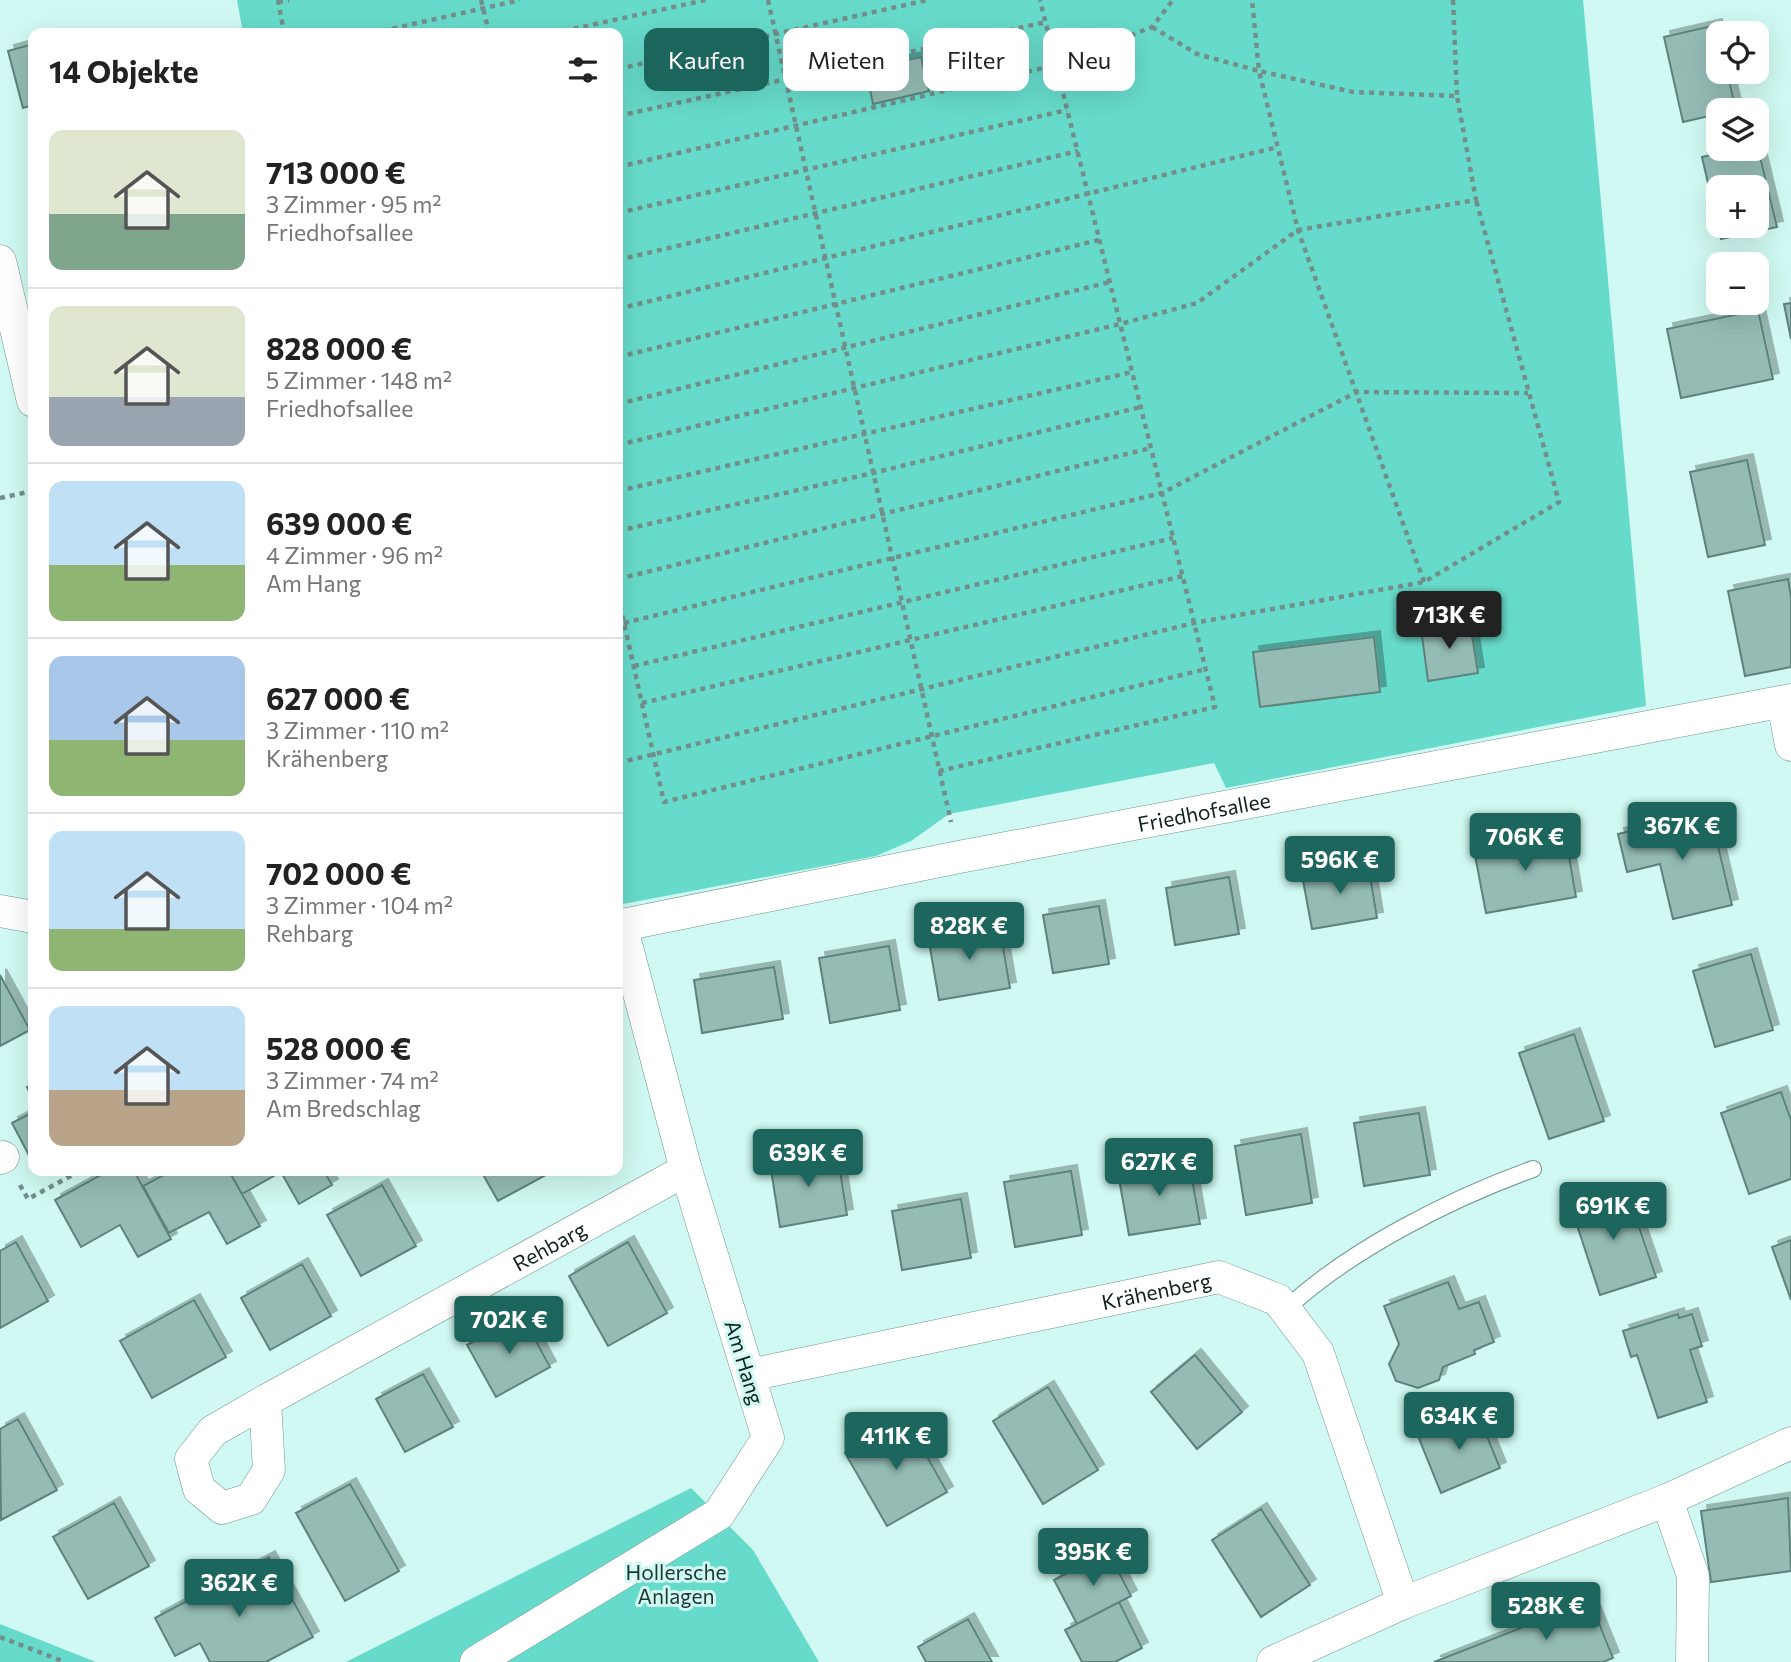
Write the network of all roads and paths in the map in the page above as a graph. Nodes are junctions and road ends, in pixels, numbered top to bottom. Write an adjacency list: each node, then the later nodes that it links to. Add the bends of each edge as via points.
1 (289, 0): 11 (path)
2 (481, 0): 12 (path)
3 (520, 0): 12 (path)
4 (706, 0): 18 (path)
5 (768, 0): 21 (path)
6 (928, 0): 21 (path)
7 (1040, 0): 13 (path)
8 (1173, 0): 14 (path)
9 (1252, 0): 26 (path)
10 (1453, 0): 30 (path)
11 (278, 1): 15 (path)
12 (484, 9): 16 (path); 17 (path)
13 (1046, 22): 19 (path); 22 (path)
14 (1152, 26): 20 (path); 26 (path, via 1197,54)
15 (283, 28)
16 (396, 28)
17 (488, 28)
18 (577, 28)
19 (1047, 28)
20 (1135, 33)
21 (776, 34): 23 (path); 24 (path)
22 (909, 52)
23 (783, 66)
24 (623, 68)
25 (1043, 68): 33 (path)
26 (1259, 71): 30 (path, via 1353,92); 34 (path)
27 (783, 80): 32 (path)
28 (789, 91): 33 (path)
29 (1062, 91): 31 (path)
30 (1457, 96): 39 (path)
31 (1067, 110): 35 (path); 37 (path)
32 (623, 115)
33 (796, 126): 36 (path); 37 (path)
34 (1278, 147): 38 (path); 42 (path)
35 (1078, 151): 38 (path); 41 (path)
36 (623, 166)
37 (806, 169): 40 (path); 41 (path)
38 (1089, 196): 43 (path); 45 (path)
39 (1476, 200): 42 (path); 58 (path)
40 (623, 212)
41 (816, 214): 44 (path); 45 (path)
42 (1298, 230): 51 (path, via 1197,303); 57 (path)
43 (1100, 240): 47 (path); 48 (path)
44 (623, 259)
45 (826, 259): 48 (path); 49 (path)
46 (0, 261): 50 (street)
47 (1110, 282): 51 (path); 52 (path)
48 (836, 305): 52 (path); 53 (path)
49 (623, 308)
50 (6, 314): 55 (street)
51 (1120, 324): 54 (path); 56 (path)
52 (845, 348): 56 (path); 59 (path)
53 (623, 356)
54 (1132, 372): 60 (path); 61 (path)
55 (28, 385)
56 (854, 387): 61 (path); 62 (path)
57 (1357, 392): 58 (path); 67 (path); 75 (path)
58 (1528, 393): 75 (path, via 1559,502)
59 (623, 403)
60 (1141, 407): 63 (path); 64 (path)
61 (864, 435): 64 (path); 65 (path)
62 (623, 444)
63 (1151, 447): 67 (path); 69 (path)
64 (873, 473): 69 (path); 70 (path)
65 (623, 490)
66 (28, 492): 68 (path)
67 (1162, 493): 71 (path); 72 (path)
68 (0, 498)
69 (882, 514): 72 (path); 74 (path)
70 (623, 530)
71 (1173, 538): 73 (path); 76 (path)
72 (892, 558): 76 (path); 78 (path)
73 (1183, 576): 79 (path); 80 (path)
74 (623, 578)
75 (1424, 582): 79 (path)
76 (902, 603): 80 (path); 81 (path)
77 (623, 618): 78 (path)
78 (624, 623): 81 (path)
79 (1194, 623): 82 (path); 83 (path)
80 (911, 642): 83 (path); 85 (path)
81 (634, 666): 85 (path)
82 (1206, 668): 86 (path); 90 (path, via 1215,707)
83 (921, 688): 86 (path); 88 (path)
84 (1787, 701): 87 (street); 91 (street, Friedhofsallee)
85 (642, 703): 88 (path)
86 (931, 734): 88 (path, via 664,802); 90 (path)
87 (1791, 745)
88 (654, 753): 89 (path)
89 (623, 762)
90 (939, 771): 91 (path)
91 (959, 857): 94 (street, Friedhofsallee)
92 (0, 911): 93 (street)
93 (28, 915)
94 (623, 925)
95 (623, 941): 97 (street, Am Hang)
96 (1, 1157): 99 (path, via 28,1199)
97 (686, 1170): 101 (street, Am Hang); 102 (street, Rehbarg)
98 (1533, 1170): 100 (lane, via 1494,1184 1349,1259)
99 (71, 1176)
100 (1285, 1310): 101 (street, Krähenberg, via 1278,1300 1219,1278); 105 (street, Krähenberg, via 1318,1353)
101 (749, 1374): 108 (street, Am Hang, via 768,1438 719,1514)
102 (265, 1401)
103 (1791, 1443): 104 (street)
104 (1667, 1500): 105 (street); 110 (street, via 1693,1576)
105 (1403, 1603): 109 (street)
106 (0, 1637): 107 (path)
107 (65, 1662)
108 (477, 1662)
109 (1272, 1662)
110 (1692, 1662)

